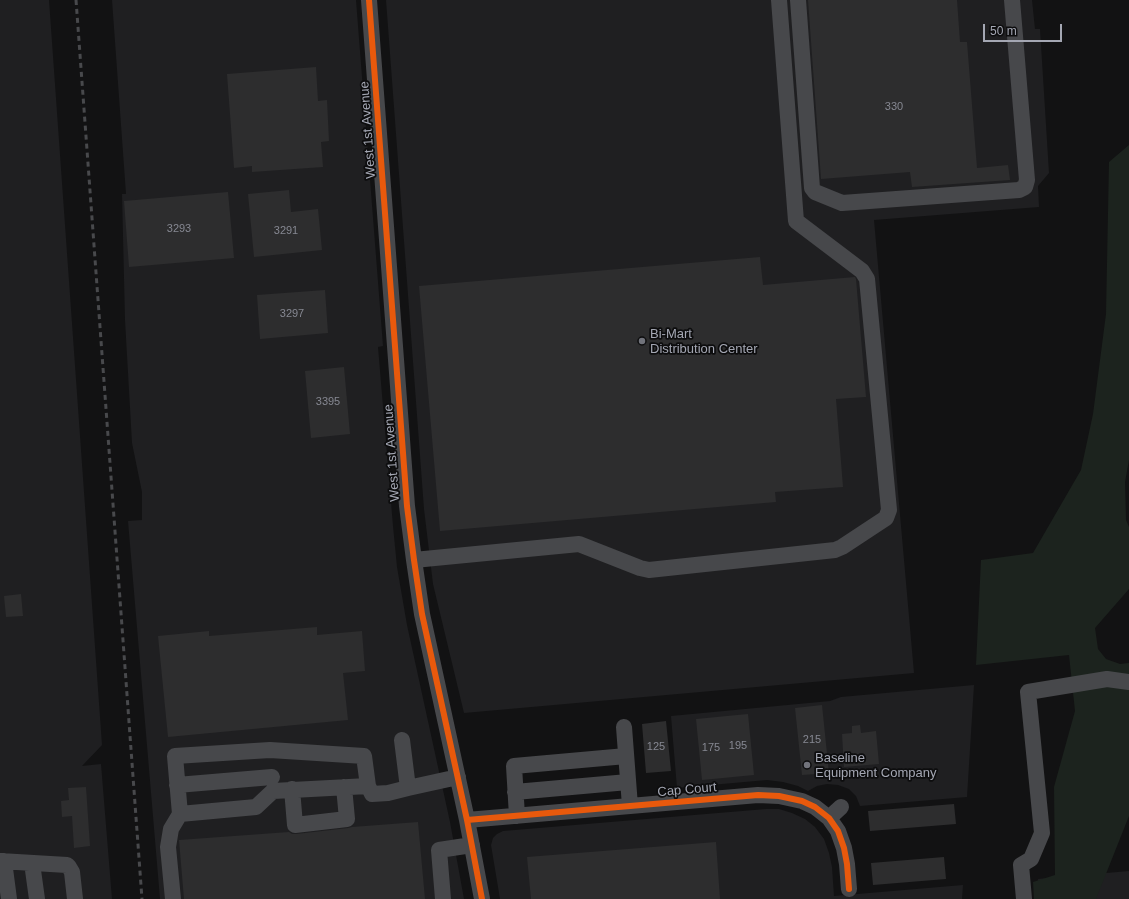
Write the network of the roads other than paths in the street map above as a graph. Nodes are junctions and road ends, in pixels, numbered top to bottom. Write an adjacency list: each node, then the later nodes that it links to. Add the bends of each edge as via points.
1 (369, 0): 5 (street, West 1st Avenue, via 406,490)
2 (779, 0): 5 (street, via 796,221 862,271 867,279 889,510 886,518 835,550 649,570 579,544)
3 (798, 0): 4 (street, via 812,188 815,192 842,203 1019,190 1025,187 1027,180)
4 (1012, 0)
5 (414, 560): 11 (street, West 1st Avenue, via 422,614)
6 (1129, 682): 30 (street, via 1107,679 1028,692 1042,833 1031,859 1021,865)
7 (624, 727): 10 (street)
8 (402, 740): 17 (street)
9 (270, 750): 13 (street); 14 (street, via 175,756); 15 (street, via 364,756)
10 (626, 756): 12 (street); 19 (street, via 514,766)
11 (458, 777): 17 (street); 25 (street, West 1st Avenue)
12 (628, 782): 19 (street); 20 (street)
13 (272, 784): 14 (street); 18 (street); 22 (street, via 256,807)
14 (177, 786): 22 (street)
15 (368, 786): 16 (street); 17 (street, via 372,794)
16 (344, 787): 18 (street); 18 (street, via 347,820 295,825)
17 (408, 788)
18 (292, 790)
19 (515, 792): 23 (street)
20 (630, 806): 23 (street, Cap Court); 24 (street, Cap Court, via 774,795 802,802)
21 (841, 807): 24 (street)
22 (180, 814): 34 (street, via 171,829 168,847)
23 (517, 816): 25 (street, Cap Court)
24 (829, 818): 29 (street, Cap Court, via 838,831 844,848)
25 (467, 820): 26 (street, West 1st Avenue)
26 (472, 846): 35 (street, via 439,850); 36 (street, West 1st Avenue)
27 (2, 861): 28 (street); 31 (street)
28 (32, 863): 32 (street); 33 (street, via 67,865 72,872)
29 (849, 889)
30 (1024, 892)
31 (9, 899)
32 (37, 899)
33 (75, 899)
34 (173, 899)
35 (443, 899)
36 (482, 899)

